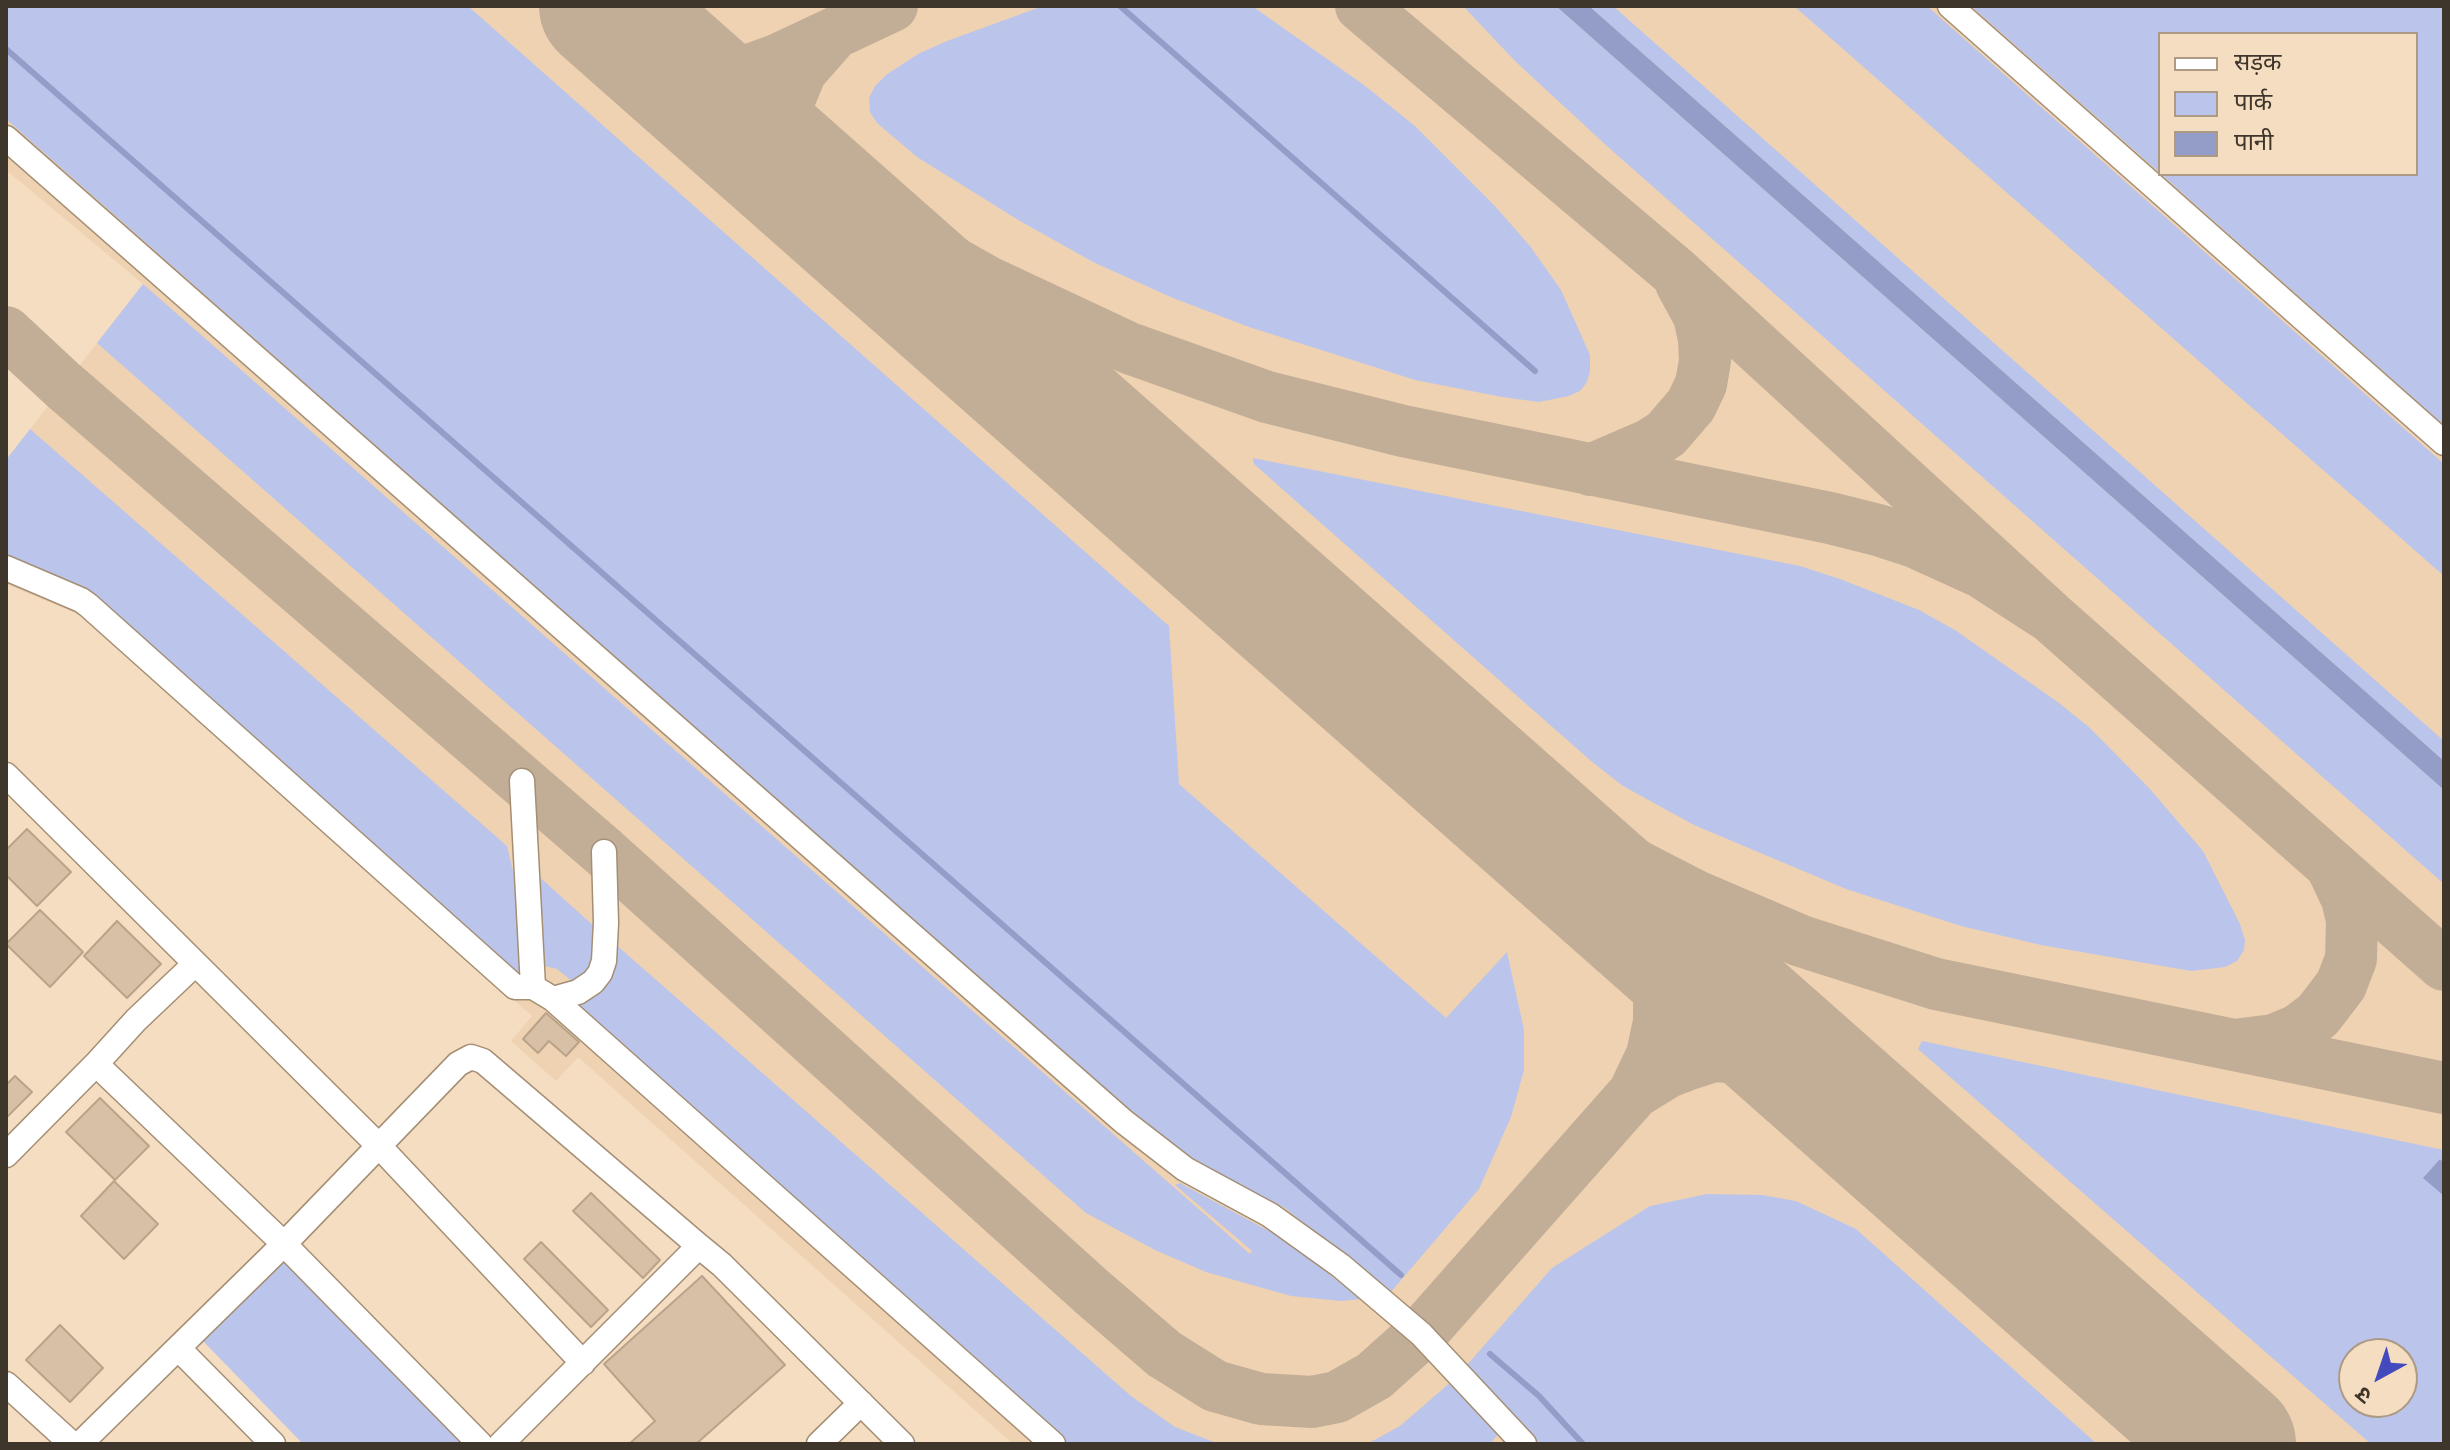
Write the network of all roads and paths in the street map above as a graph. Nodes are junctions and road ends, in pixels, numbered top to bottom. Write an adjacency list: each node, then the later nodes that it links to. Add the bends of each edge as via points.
1 (1950, 6): 3 (street)
2 (6, 138): 19 (street, via 1123,1121 1185,1169 1270,1215 1421,1334)
3 (2444, 443)
4 (6, 568): 9 (street, via 88,605 515,987)
5 (6, 775): 8 (street)
6 (522, 781): 9 (street)
7 (604, 852): 9 (street, via 600,973 578,992)
8 (195, 964): 10 (street); 11 (street)
9 (543, 993): 27 (street)
10 (96, 1064): 12 (street); 13 (street)
11 (379, 1146): 13 (street); 14 (street, via 458,1064 477,1058); 16 (street)
12 (6, 1155)
13 (284, 1244): 15 (street); 23 (street)
14 (699, 1246): 16 (street); 18 (street)
15 (178, 1348): 21 (street); 22 (street)
16 (583, 1363): 24 (street)
17 (6, 1384): 20 (street)
18 (861, 1403): 25 (street); 26 (street)
19 (1516, 1441)
20 (72, 1444)
21 (80, 1444)
22 (273, 1444)
23 (480, 1444)
24 (501, 1444)
25 (819, 1444)
26 (902, 1444)
27 (1053, 1444)

